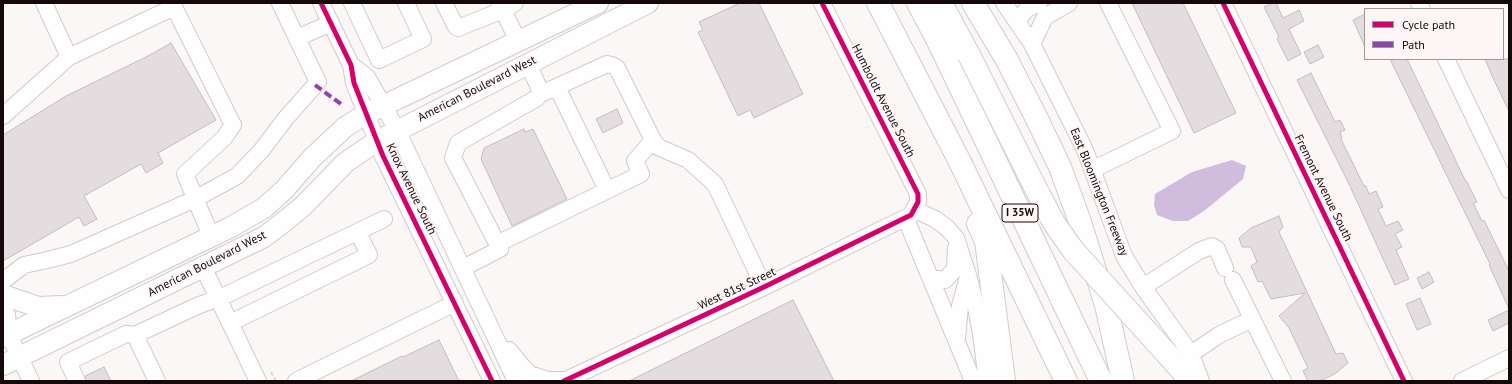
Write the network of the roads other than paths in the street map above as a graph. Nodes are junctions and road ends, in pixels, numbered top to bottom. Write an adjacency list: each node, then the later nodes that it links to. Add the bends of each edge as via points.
1 (44, 3): 26 (street)
2 (280, 3): 23 (street)
3 (321, 3): 22 (street, Knox Avenue South)
4 (352, 3): 5 (street, via 379,60 423,39)
5 (406, 3)
6 (444, 3): 19 (street, via 458,28)
7 (598, 3): 24 (main road, American Boulevard West)
8 (648, 3): 29 (main road, American Boulevard West)
9 (822, 3): 43 (street, Humboldt Avenue South, via 918,194 918,202)
10 (878, 3): 28 (highway, I 35W)
11 (918, 3): 84 (highway, I 35W)
12 (941, 3): 86 (highway, bridge, via 1054,223 1073,250)
13 (974, 3): 85 (highway, via 1010,66 1060,167 1080,220 1106,305)
14 (1004, 3): 21 (street, East Bloomington Freeway)
15 (1069, 3): 25 (street, via 1045,17)
16 (1108, 3): 39 (street, via 1172,131)
17 (1223, 3): 89 (street, Fremont Avenue South)
18 (173, 5): 26 (street); 42 (street, via 233,125 224,138 185,174)
19 (506, 5): 24 (street)
20 (1030, 5): 21 (street)
21 (1017, 21): 25 (street, East Bloomington Freeway)
22 (331, 23): 23 (street); 30 (street, Knox Avenue South)
23 (297, 38): 42 (street, via 318,82 237,176)
24 (518, 41): 29 (main road); 33 (main road, American Boulevard West)
25 (1032, 44): 39 (street, East Bloomington Freeway, via 1085,150)
26 (69, 58): 35 (street)
27 (1446, 60): 41 (street)
28 (909, 63): 82 (highway, via 986,241); 83 (highway, I 35W)
29 (528, 64): 32 (street); 36 (main road, American Boulevard West)
30 (351, 65): 33 (street, Knox Avenue South, via 367,77); 34 (street, Knox Avenue South, via 354,83)
31 (557, 87): 32 (street); 37 (street, via 607,64 612,65 617,68); 40 (street)
32 (541, 92): 48 (street, via 537,98 463,139 458,143 453,158)
33 (383, 106): 34 (main road, American Boulevard West); 36 (street, Knox Avenue South)
34 (366, 114): 38 (street, Knox Avenue South); 46 (main road, American Boulevard West, via 346,127 312,158 264,208)
35 (3, 116)
36 (397, 130): 38 (main road, American Boulevard West); 50 (street, Knox Avenue South)
37 (653, 140): 40 (street, via 635,162 641,174); 54 (street, via 658,147 688,160 715,184)
38 (377, 141): 49 (main road, American Boulevard West, via 346,162 303,206 264,237); 59 (street, Knox Avenue South)
39 (1092, 170): 55 (street, East Bloomington Freeway, via 1124,256)
40 (607, 190): 48 (street)
41 (1509, 190)
42 (196, 199): 46 (street); 53 (street, via 71,254 24,265)
43 (911, 214): 47 (street, via 935,219); 52 (street); 54 (street, West 81st Street)
44 (384, 219): 45 (street)
45 (358, 232): 57 (street); 63 (street, via 369,255)
46 (211, 236): 60 (main road, American Boulevard West)
47 (956, 238): 51 (street); 52 (street, via 955,269 945,280)
48 (497, 244): 50 (street, via 500,249)
49 (203, 268): 57 (street); 70 (main road, American Boulevard West)
50 (463, 268): 64 (street, Knox Avenue South)
51 (968, 275): 58 (street); 67 (street, via 960,306)
52 (931, 278): 67 (street)
53 (3, 281)
54 (764, 287): 79 (street, West 81st Street)
55 (1144, 287): 62 (street, via 1212,246 1217,249); 68 (street, East Bloomington Freeway)
56 (3, 295): 60 (main road, via 38,307)
57 (218, 298): 63 (street); 66 (street)
58 (975, 302): 71 (street, via 968,330); 81 (street)
59 (455, 303): 76 (street); 77 (street, Knox Avenue South)
60 (68, 306): 65 (main road, American Boulevard West)
61 (3, 309): 65 (street, via 6,315)
62 (1252, 318): 68 (street, via 1219,335); 88 (street)
63 (230, 323): 75 (street)
64 (492, 328): 78 (street, Knox Avenue South); 79 (street, via 530,374 548,380)
65 (5, 334): 70 (street)
66 (135, 335): 73 (street, via 126,334 68,362); 74 (street)
67 (957, 342): 71 (street)
68 (1191, 354): 87 (street, East Bloomington Freeway)
69 (1509, 358): 90 (street)
70 (11, 361): 72 (street)
71 (967, 366): 80 (street)
72 (31, 381)
73 (77, 381)
74 (157, 381)
75 (258, 381)
76 (296, 381)
77 (492, 381)
78 (516, 381)
79 (565, 381)
80 (973, 381)
81 (987, 381)
82 (1004, 381)
83 (1066, 381)
84 (1102, 381)
85 (1123, 381)
86 (1191, 381)
87 (1201, 381)
88 (1283, 381)
89 (1404, 381)
90 (1462, 381)

